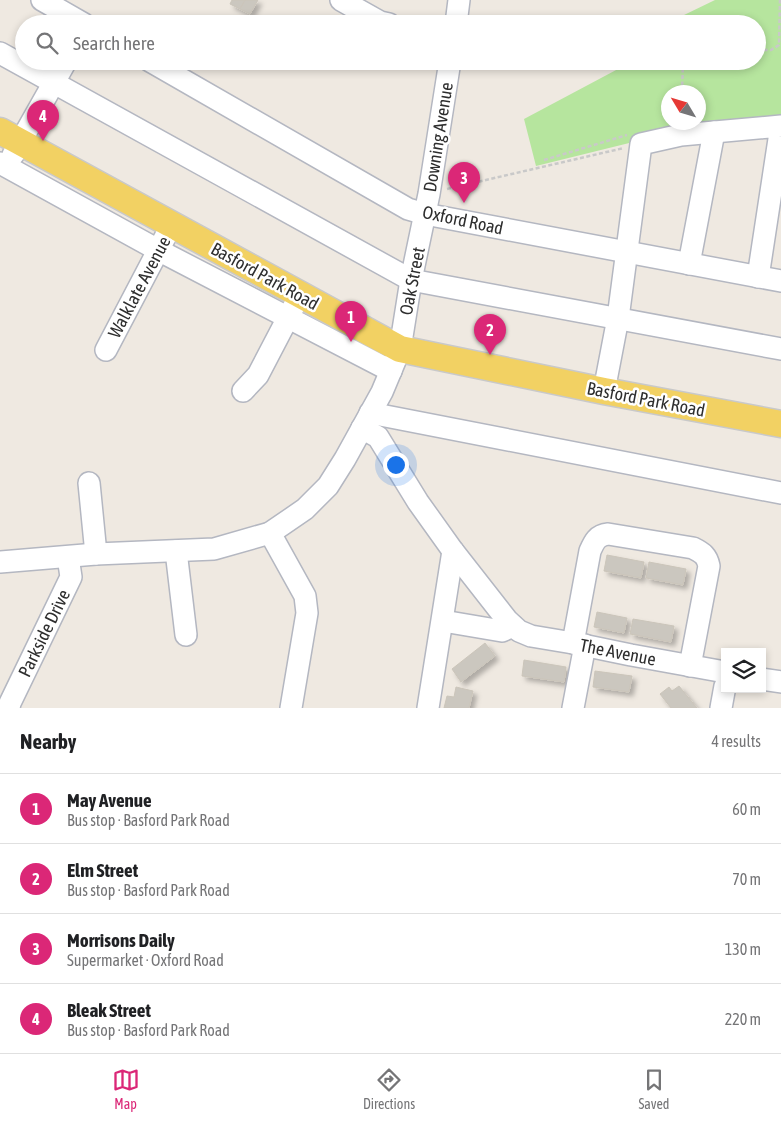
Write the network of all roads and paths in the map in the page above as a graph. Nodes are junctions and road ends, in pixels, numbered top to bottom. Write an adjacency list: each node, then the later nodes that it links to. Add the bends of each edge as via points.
1 (341, 0): 6 (street)
2 (458, 0): 7 (street)
3 (780, 0): 8 (path, via 779,45)
4 (51, 2): 5 (street)
5 (70, 15)
6 (368, 15)
7 (457, 15)
8 (766, 50)
9 (0, 53): 10 (street)
10 (15, 61)
11 (31, 70): 16 (street)
12 (61, 70): 16 (street)
13 (166, 70): 24 (street, Oxford Road, via 408,209)
14 (449, 70): 24 (street, Downing Avenue)
15 (683, 70): 17 (path)
16 (54, 83): 20 (street); 30 (street)
17 (682, 85)
18 (780, 126): 19 (street); 29 (street)
19 (714, 132): 21 (street); 28 (street)
20 (10, 136): 23 (street); 25 (main road, Basford Park Road)
21 (638, 138): 22 (path); 24 (path); 27 (street)
22 (544, 160)
23 (2, 169): 26 (street, Basford Park Road)
24 (427, 204): 27 (street, Oxford Road); 30 (street, Oak Street)
25 (172, 224): 26 (street, Walklate Avenue); 32 (main road, Basford Park Road)
26 (158, 250): 34 (street, Basford Park Road); 36 (street, Walklate Avenue)
27 (627, 252): 28 (street, Oxford Road); 33 (street)
28 (689, 264): 29 (street, Oxford Road)
29 (758, 277): 31 (street, Oxford Road)
30 (411, 280): 33 (street); 37 (street, Oak Street)
31 (781, 281)
32 (299, 295): 34 (street); 37 (main road, Basford Park Road)
33 (618, 318): 35 (street); 39 (street)
34 (288, 319): 37 (street, Basford Park Road); 38 (street, via 258,375)
35 (781, 349)
36 (106, 350)
37 (396, 360): 39 (main road, Basford Park Road); 40 (street, Oak Street)
38 (243, 391)
39 (604, 391): 41 (main road, Basford Park Road)
40 (366, 420): 43 (street); 44 (street, Oak Street, via 328,486 305,509); 46 (street, The Avenue)
41 (781, 424)
42 (89, 483): 47 (street)
43 (781, 493)
44 (270, 533): 45 (street, Oak Street, via 214,549); 60 (street, via 305,596 307,613)
45 (176, 551): 47 (street, Oak Street); 52 (street)
46 (453, 551): 50 (street); 51 (street, The Avenue)
47 (96, 554): 48 (street, Oak Street)
48 (68, 557): 49 (street, Oak Street); 59 (street, Parkside Drive, via 71,578)
49 (0, 562)
50 (443, 621): 51 (street, via 502,631); 61 (street)
51 (513, 626): 53 (street, The Avenue, via 531,636)
52 (186, 634)
53 (579, 644): 54 (street, The Avenue); 54 (street, via 590,551 596,539 608,534 693,548 703,553 709,566); 62 (street)
54 (690, 666): 55 (street, The Avenue)
55 (721, 671)
56 (766, 680): 57 (street)
57 (781, 682)
58 (724, 693): 63 (street)
59 (9, 708)
60 (291, 708)
61 (428, 708)
62 (573, 708)
63 (721, 708)

